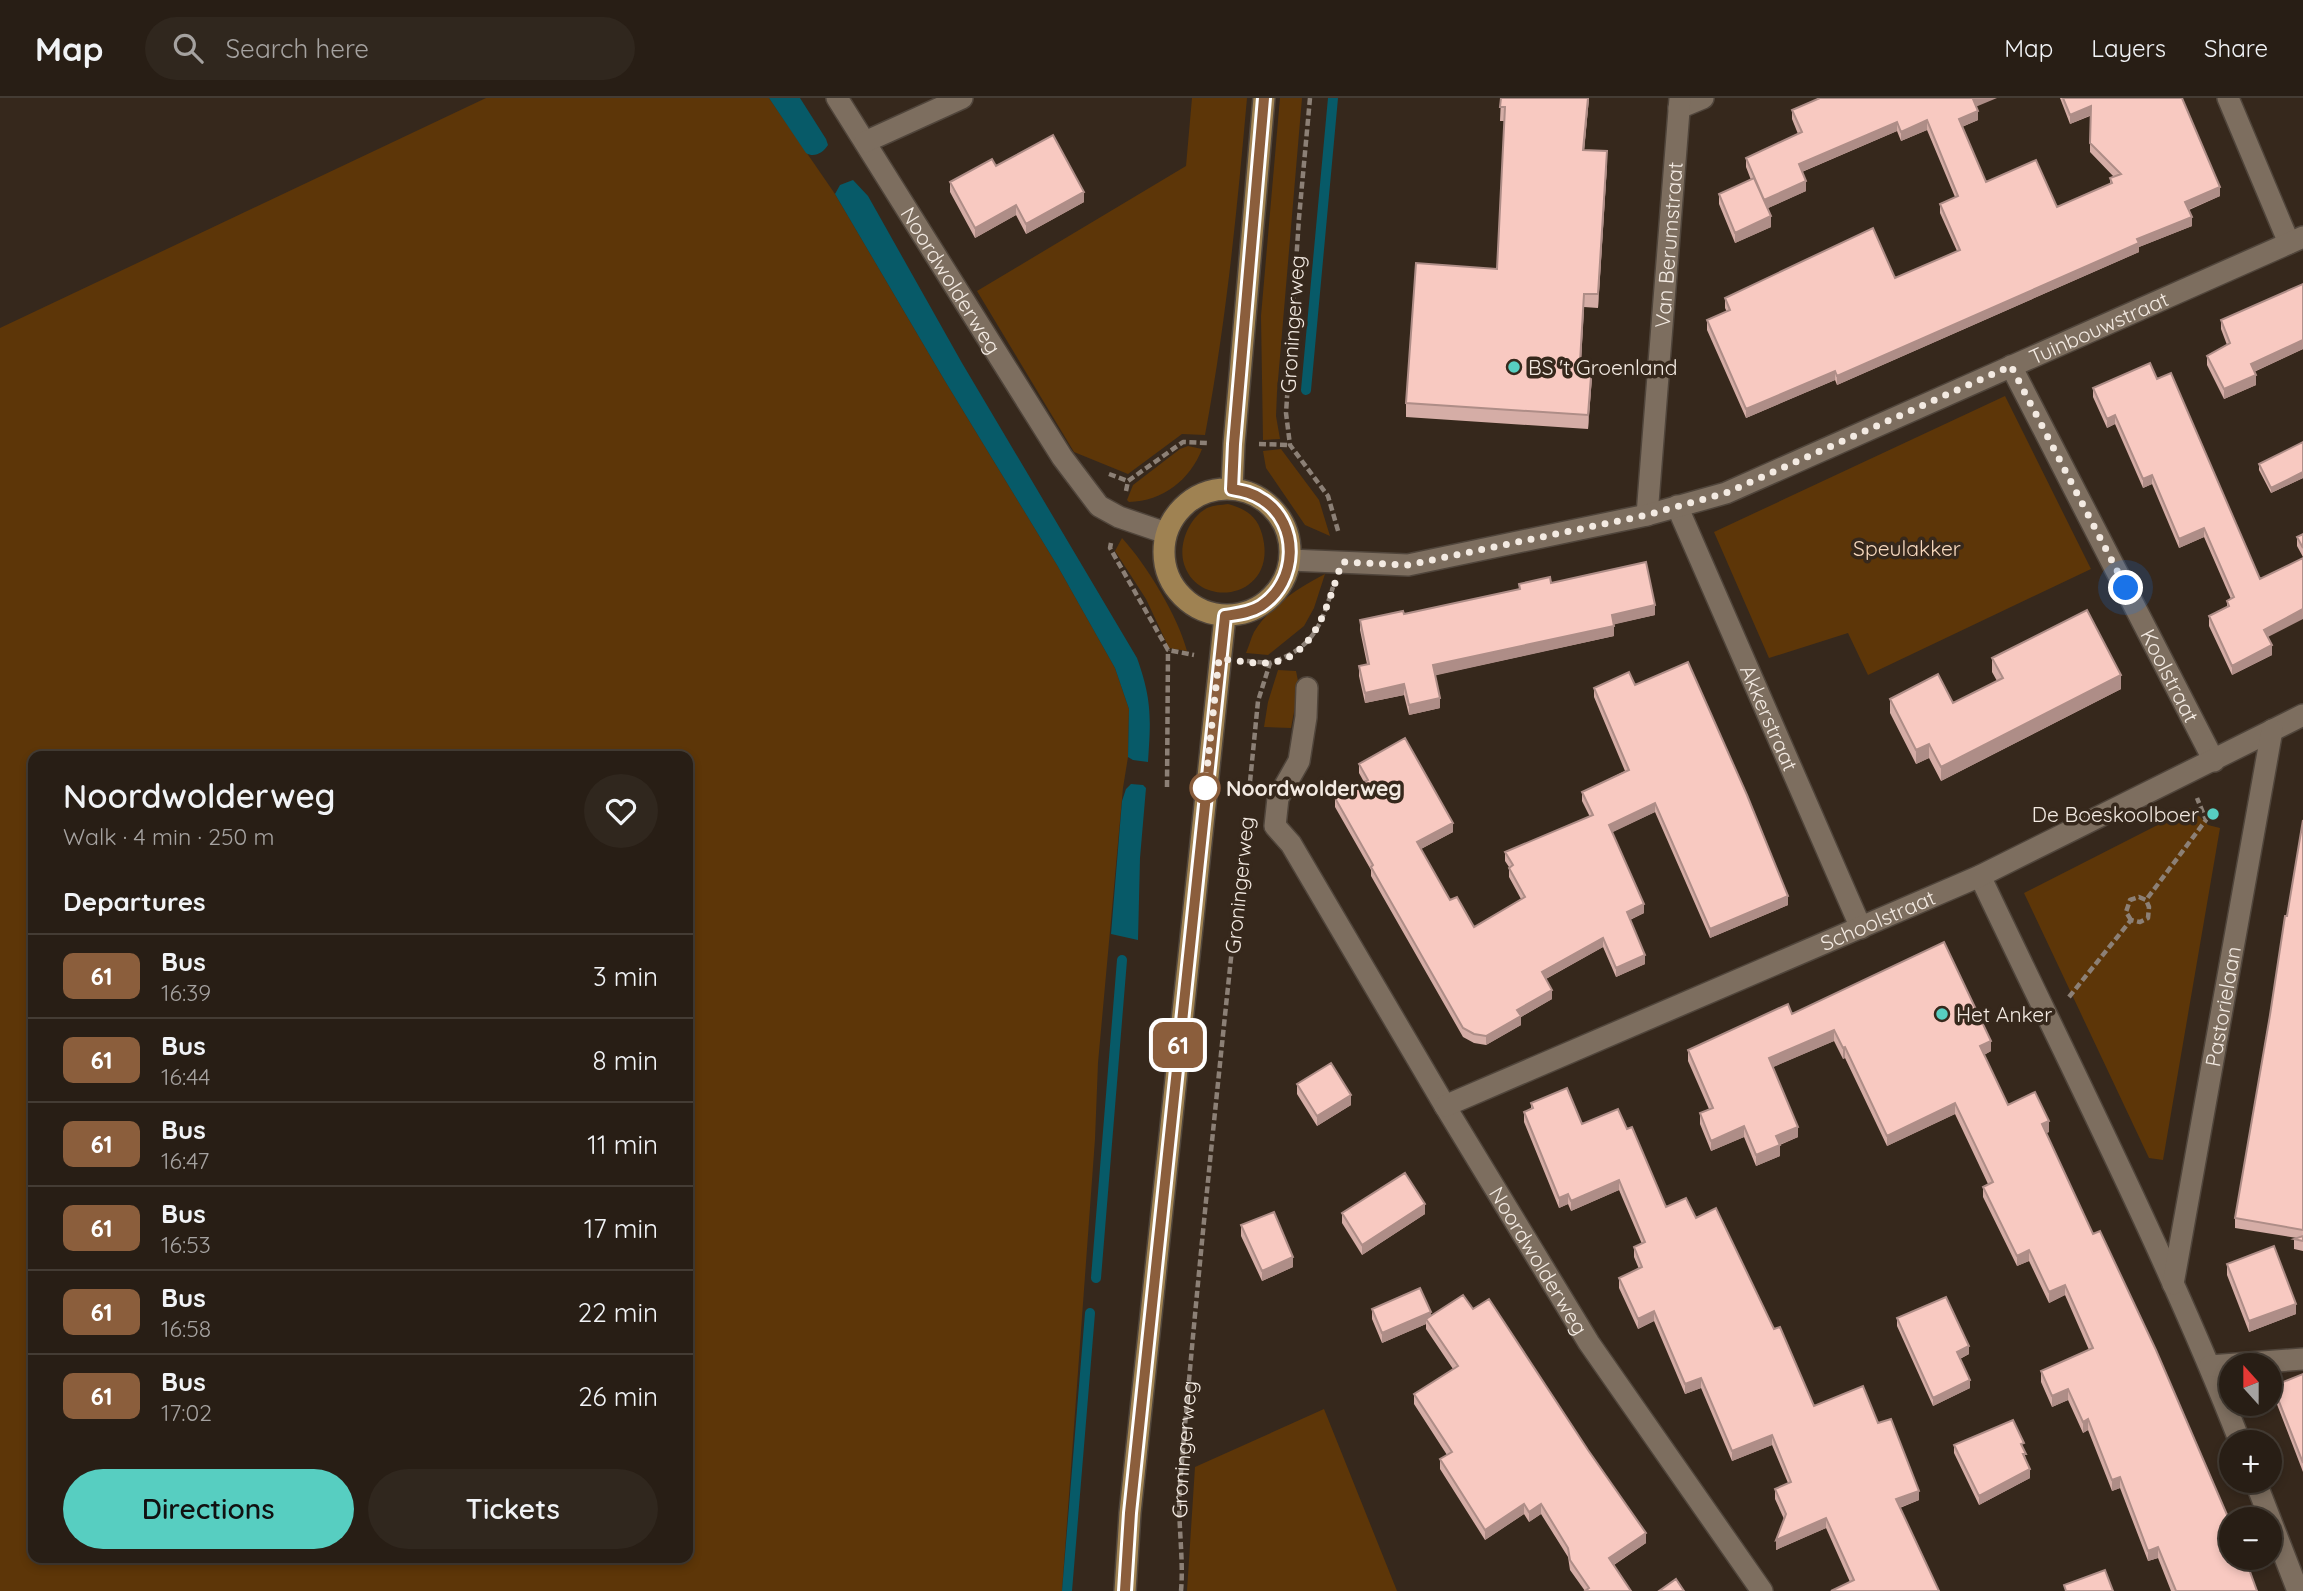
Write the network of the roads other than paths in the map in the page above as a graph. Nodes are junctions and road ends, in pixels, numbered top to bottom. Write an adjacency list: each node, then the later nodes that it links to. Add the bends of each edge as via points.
1 (837, 98): 7 (street, Noordwolderweg)
2 (962, 98): 7 (street)
3 (1264, 98): 10 (main road)
4 (1703, 98): 6 (street)
5 (2228, 98): 8 (street)
6 (1679, 103): 12 (street, Van Berumstraat)
7 (865, 142): 13 (street, Noordwolderweg, via 1062,457 1099,506)
8 (2296, 240): 9 (street, Tuinbouwstraat)
9 (2011, 366): 11 (street, Tuinbouwstraat, via 1726,493); 19 (street, Koolstraat)
10 (1232, 489): 13 (main road, via 1192,499); 14 (main road, via 1249,492 1276,512 1288,535)
11 (1677, 506): 12 (street, Tuinbouwstraat); 21 (street, Akkerstraat)
12 (1647, 515): 14 (street, Tuinbouwstraat, via 1408,565)
13 (1166, 533): 15 (main road, via 1163,556 1169,579 1182,598 1202,611)
14 (1290, 561): 15 (main road, via 1275,594 1260,606)
15 (1225, 616): 28 (main road, Groningerweg)
16 (1307, 688): 22 (street, Noordwolderweg, via 1298,761 1278,798 1275,826 1291,845)
17 (2303, 715): 18 (street, Schoolstraat)
18 (2272, 730): 19 (street, Schoolstraat); 23 (street, Pastorielaan)
19 (2214, 761): 20 (street, Schoolstraat)
20 (1980, 876): 21 (street, Schoolstraat); 23 (street)
21 (1861, 928): 22 (street, Schoolstraat)
22 (1445, 1107): 29 (street, Noordwolderweg, via 1589,1343)
23 (2173, 1284): 25 (street)
24 (2303, 1359): 25 (street)
25 (2210, 1366): 26 (street)
26 (2235, 1430)
27 (2260, 1493): 30 (street)
28 (1125, 1591)
29 (1762, 1591)
30 (2298, 1591)

